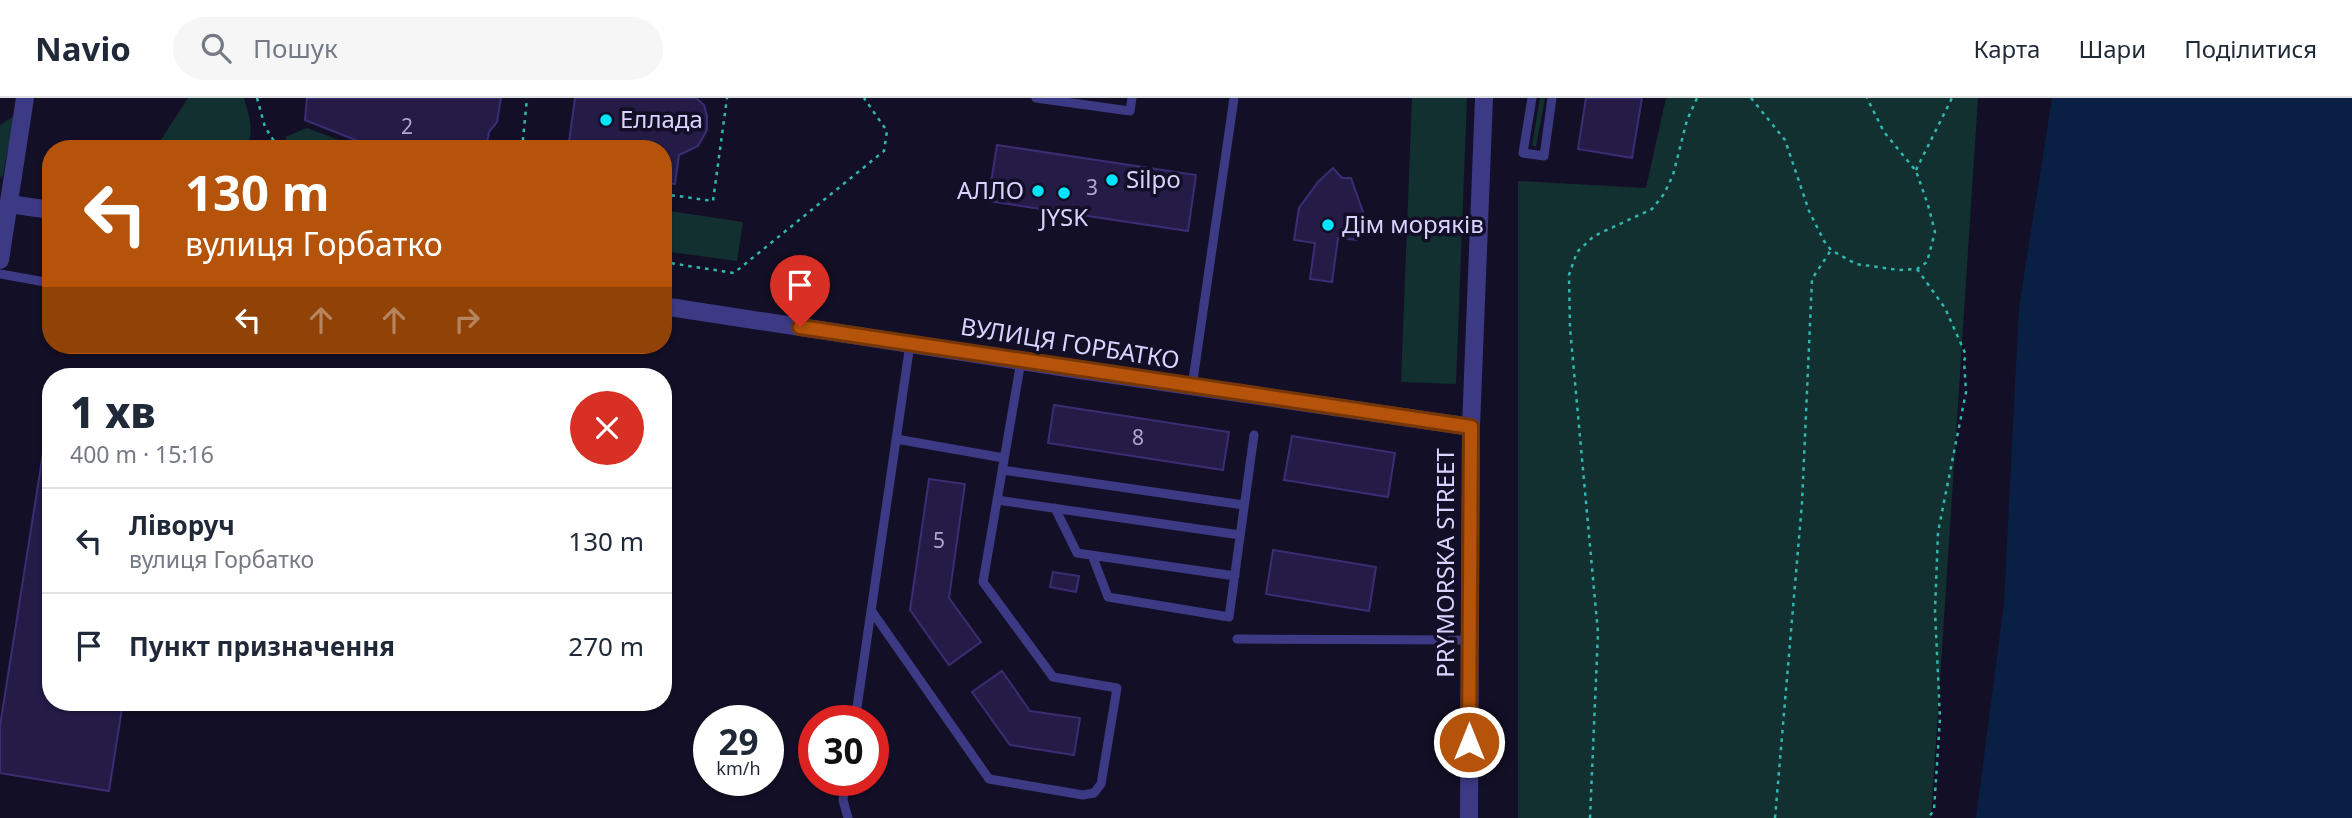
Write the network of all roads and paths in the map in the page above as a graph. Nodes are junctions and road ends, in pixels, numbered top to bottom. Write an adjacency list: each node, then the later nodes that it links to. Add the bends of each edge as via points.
1 (25, 98): 22 (street)
2 (257, 98): 16 (path)
3 (527, 98): 19 (path)
4 (727, 98): 21 (path, via 713,201)
5 (864, 98): 26 (path, via 887,131 884,151 734,273)
6 (1036, 98): 7 (lane, via 1130,111)
7 (1132, 98)
8 (1234, 98): 33 (lane)
9 (1484, 98): 34 (street, PRYMORSKA STREET)
10 (1532, 98): 11 (lane, via 1523,153 1544,156)
11 (1552, 98)
12 (1697, 98): 52 (path, via 1664,194 1652,209 1594,236 1577,252 1569,275 1598,633)
13 (1751, 98): 24 (path, via 1785,140 1809,211)
14 (1867, 98): 20 (path, via 1884,132)
15 (1952, 98): 20 (path)
16 (272, 137): 17 (path); 18 (path)
17 (269, 140)
18 (274, 140)
19 (523, 140)
20 (1916, 171): 27 (path, via 1935,232 1927,261)
21 (672, 195)
22 (4, 203): 23 (street); 25 (street)
23 (42, 209)
24 (1831, 250): 27 (path, via 1856,264); 53 (path, via 1812,279 1802,503)
25 (0, 260)
26 (672, 263)
27 (1917, 269): 54 (path, via 1945,307 1966,355 1966,393 1938,532 1935,611 1940,718 1934,810)
28 (0, 274): 29 (lane)
29 (42, 281)
30 (672, 307): 31 (street, ВУЛИЦЯ ГОРБАТКО)
31 (910, 344): 32 (street, ВУЛИЦЯ ГОРБАТКО); 36 (lane)
32 (1021, 361): 33 (street, ВУЛИЦЯ ГОРБАТКО); 37 (lane)
33 (1192, 387): 34 (street, ВУЛИЦЯ ГОРБАТКО)
34 (1471, 427): 47 (street, PRYMORSKA STREET)
35 (1254, 435): 40 (lane)
36 (896, 439): 37 (lane); 45 (lane)
37 (1004, 458): 38 (lane)
38 (1002, 470): 39 (lane); 40 (lane)
39 (997, 500): 41 (lane); 45 (lane, via 983,582 1053,677 1116,688 1101,784 1094,793 989,779)
40 (1244, 505): 42 (lane)
41 (1055, 508): 42 (lane); 43 (lane, via 1077,553)
42 (1240, 535): 44 (lane)
43 (1092, 555): 44 (lane); 44 (lane, via 1108,597 1229,617)
44 (1234, 576)
45 (871, 610): 48 (lane)
46 (1237, 639): 47 (lane)
47 (1470, 640): 51 (street, PRYMORSKA STREET)
48 (857, 705)
49 (844, 796): 50 (lane)
50 (848, 818)
51 (1469, 818)
52 (1590, 818)
53 (1775, 818)
54 (1928, 818)

